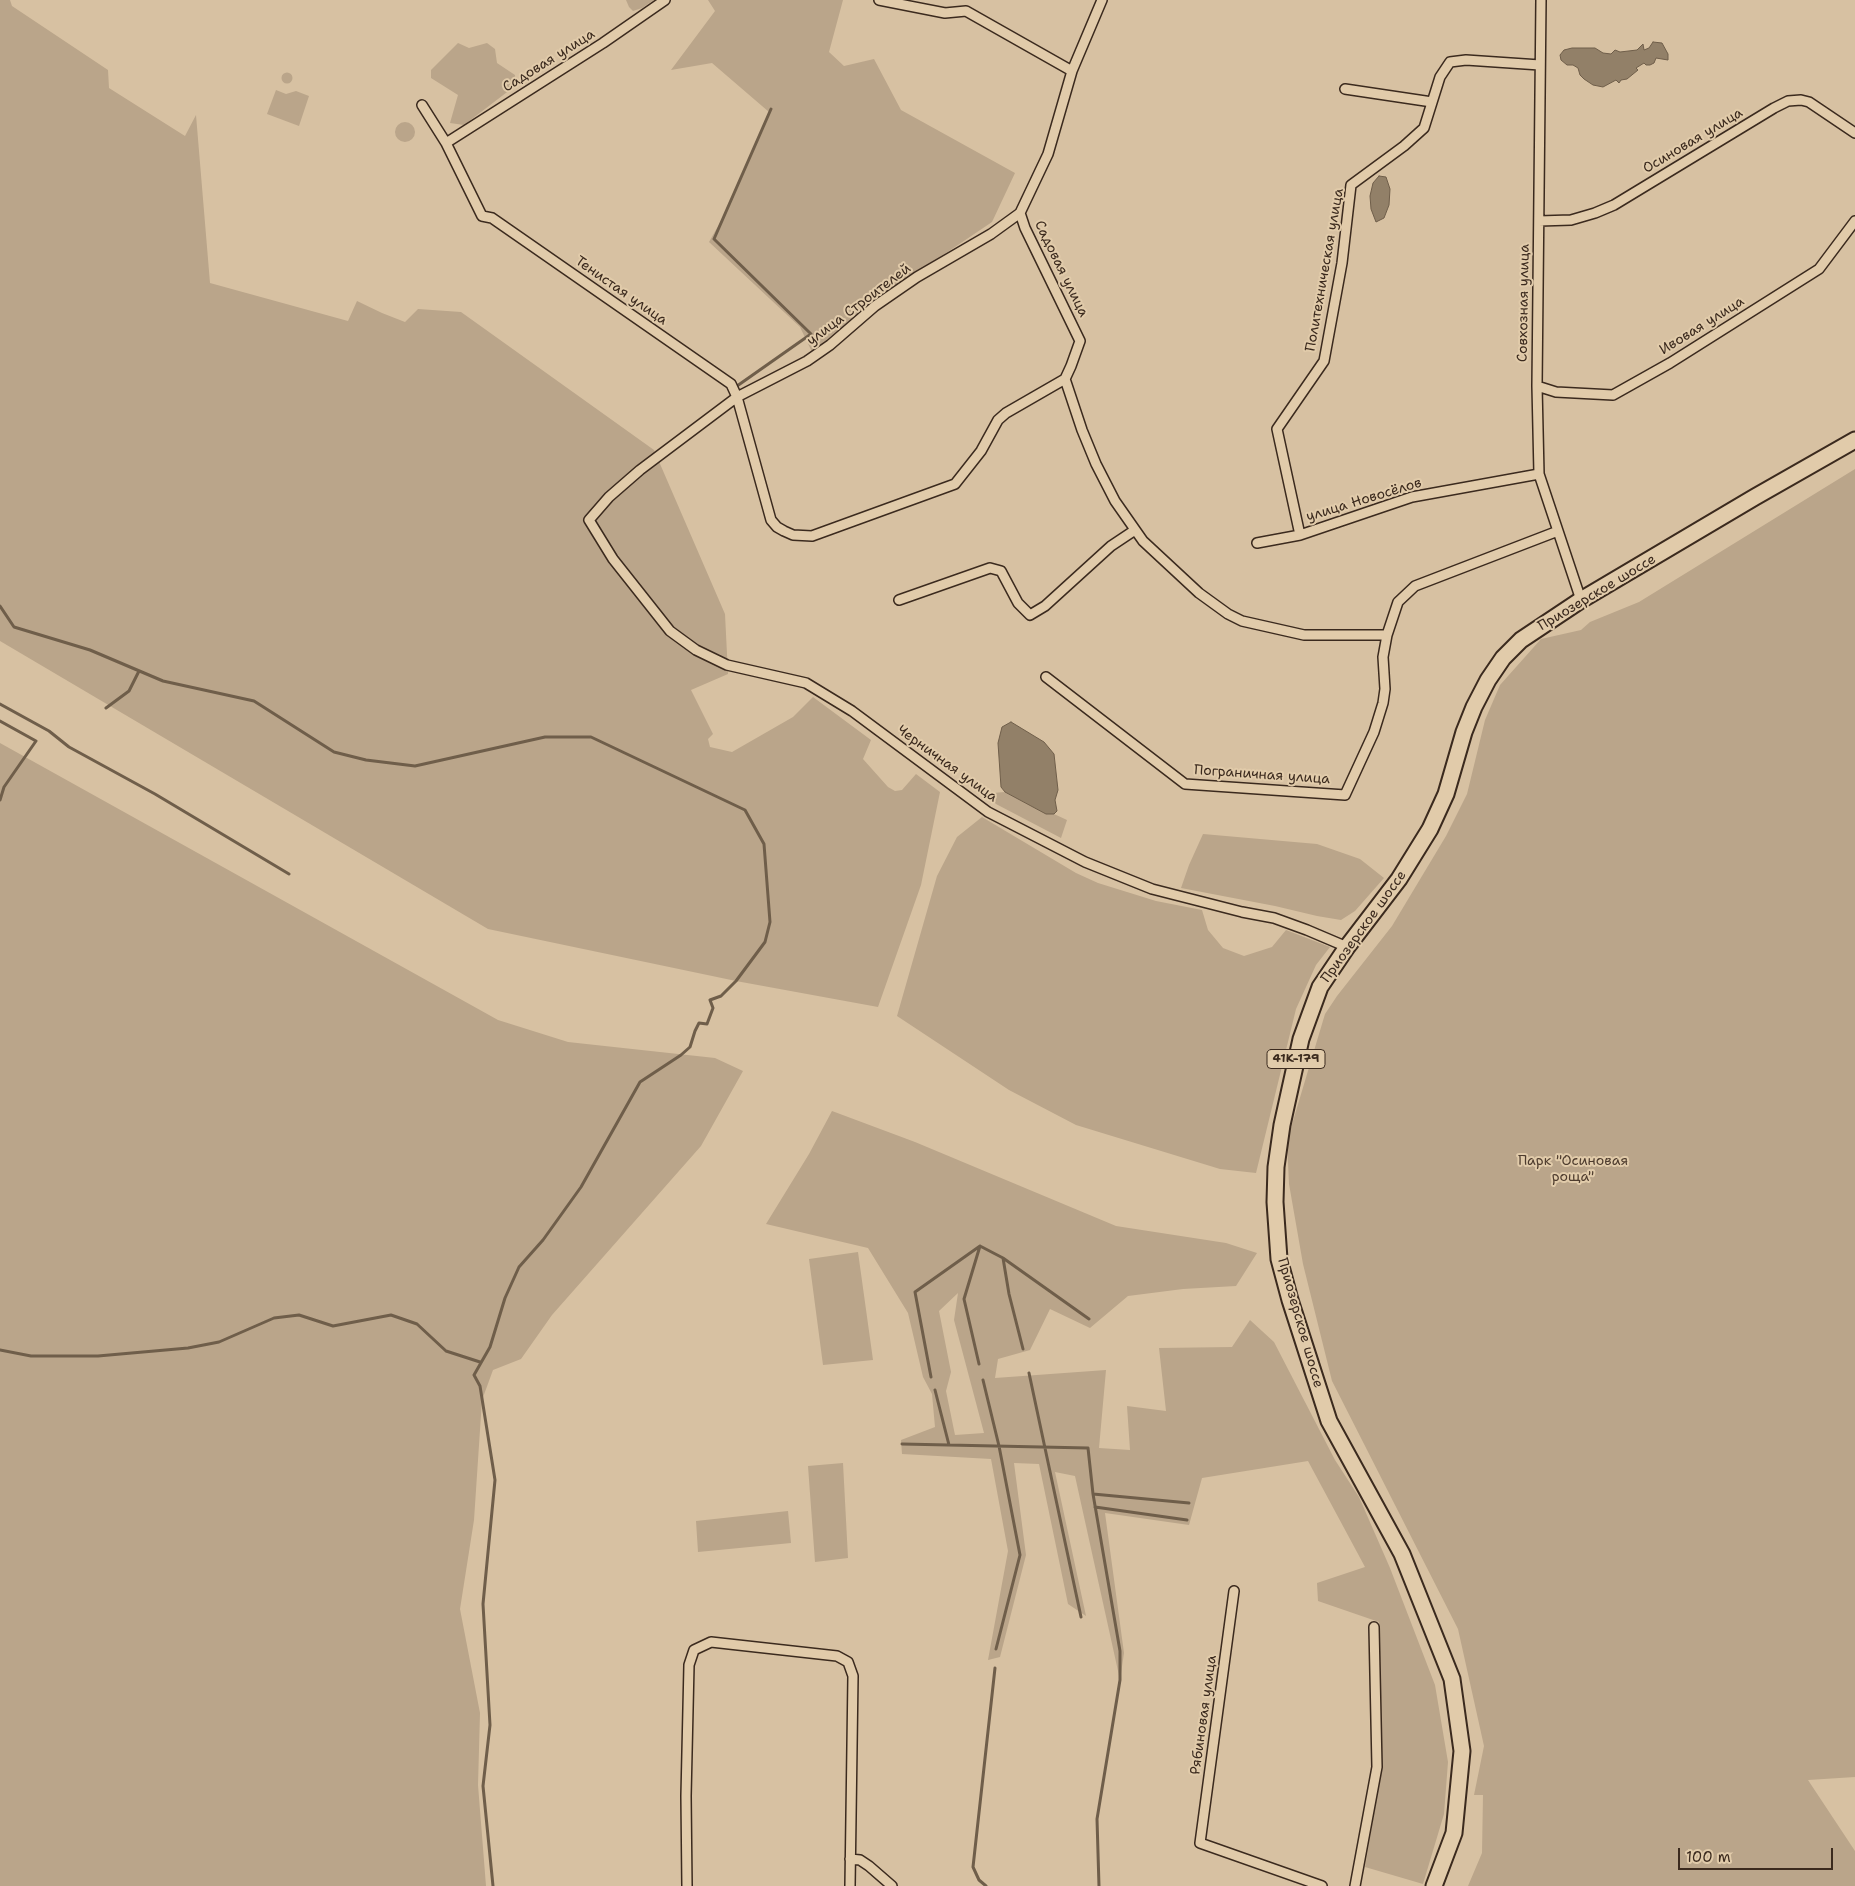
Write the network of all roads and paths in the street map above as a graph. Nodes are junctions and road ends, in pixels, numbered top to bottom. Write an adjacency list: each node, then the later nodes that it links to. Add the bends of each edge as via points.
1 (664, 0): 11 (street, Садовая улица, via 603,44)
2 (879, 0): 6 (street, via 945,13 966,11)
3 (1102, 0): 6 (street, Садовая улица)
4 (1541, 0): 5 (street, Совхозная улица)
5 (1540, 65): 8 (street, Политехническая улица, via 1466,60 1450,62 1440,77); 13 (street, Совхозная улица)
6 (1072, 71): 12 (street, Садовая улица, via 1048,154)
7 (1345, 89): 8 (street)
8 (1432, 102): 23 (street, Политехническая улица, via 1424,128 1351,186 1342,263 1324,361 1277,430)
9 (422, 105): 11 (street)
10 (1855, 134): 13 (street, Осиновая улица, via 1809,102 1788,101 1614,205 1571,220)
11 (446, 143): 17 (street, Тенистая улица, via 482,216 492,218 726,380)
12 (1020, 213): 15 (street, Садовая улица, via 1080,341); 17 (street, улица Строителей, via 875,306 807,361)
13 (1539, 221): 16 (street, Совхозная улица)
14 (1855, 221): 16 (street, Ивовая улица, via 1819,269 1613,395 1556,392)
15 (1065, 379): 17 (street, via 998,420 981,451 955,484 812,536 793,535 771,520); 21 (street, via 1096,464)
16 (1537, 386): 19 (street, Совхозная улица)
17 (737, 397): 20 (street, улица Строителей, via 640,470)
18 (1855, 440): 26 (main road, Приозерское шоссе / 41К-179)
19 (1539, 474): 22 (street, Совхозная улица); 23 (street, улица Новосёлов, via 1412,497)
20 (589, 520): 29 (street, Черничная улица, via 613,559 670,631 696,650 727,664 806,682 852,711 988,812 1085,862 1152,889 1274,918)
21 (1135, 530): 25 (street, via 1111,546 1045,606 1030,615 1018,603 1001,571 990,568); 27 (street, via 1199,593 1242,621 1304,635)
22 (1558, 531): 26 (street, Совхозная улица); 27 (street, Пограничная улица, via 1415,586 1398,602)
23 (1300, 535): 24 (street, улица Новосёлов)
24 (1257, 543)
25 (899, 600)
26 (1581, 600): 29 (main road, Приозерское шоссе / 41К-179, via 1520,640 1493,672 1474,707 1446,794 1430,829 1399,879)
27 (1387, 635): 28 (street, Пограничная улица, via 1383,657 1383,703 1374,732 1346,794 1184,784)
28 (1046, 677)
29 (1347, 947): 38 (main road, Приозерское шоссе / 41К-179, via 1320,987 1311,1008 1292,1079 1276,1167 1279,1258 1330,1421 1402,1554 1452,1679 1462,1751 1454,1833)
30 (1234, 1591): 36 (street, Рябиновая улица, via 1200,1843)
31 (1374, 1627): 37 (street, via 1377,1767)
32 (850, 1859): 33 (street, via 853,1676 848,1662 837,1656 711,1642 694,1650 689,1665); 34 (street); 35 (street, via 860,1860)
33 (687, 1886)
34 (850, 1886)
35 (892, 1886)
36 (1322, 1886)
37 (1354, 1886)
38 (1434, 1886)

